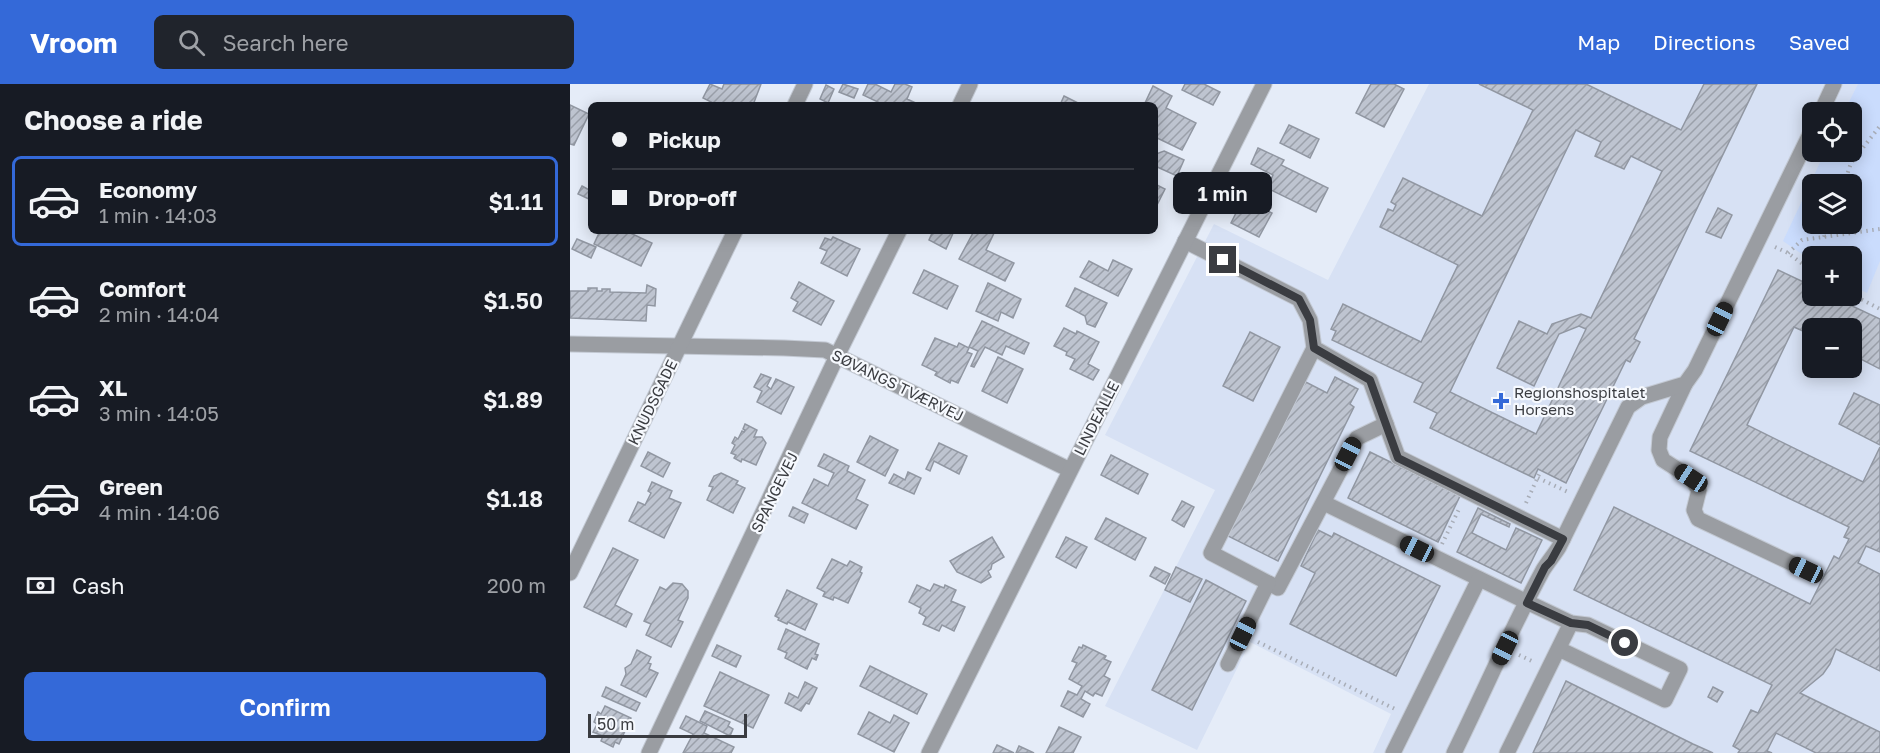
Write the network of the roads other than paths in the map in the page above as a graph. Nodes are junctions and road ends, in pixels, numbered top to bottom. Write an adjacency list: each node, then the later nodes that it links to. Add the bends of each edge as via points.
1 (805, 84): 5 (street)
2 (970, 84): 6 (street)
3 (1264, 84): 11 (street, LINDEALLE)
4 (1834, 84): 7 (street)
5 (796, 102)
6 (961, 102)
7 (1826, 102)
8 (1802, 151): 16 (street)
9 (734, 234): 13 (street, KNUDSGADE)
10 (897, 234): 15 (street, SPANGEVEJ)
11 (1185, 241): 14 (street, via 1299,299 1310,320); 18 (street, LINDEALLE)
12 (570, 344): 13 (street, SØVANGS TVÆRVEJ)
13 (678, 347): 15 (street, SØVANGS TVÆRVEJ, via 816,349); 22 (street, KNUDSGADE)
14 (1314, 348): 17 (street, via 1370,380); 24 (street, via 1210,553)
15 (837, 356): 18 (street, SØVANGS TVÆRVEJ); 29 (street, SPANGEVEJ)
16 (1685, 384): 20 (street, via 1642,397 1628,407); 21 (street, via 1660,437 1659,450 1663,460 1691,478 1699,490 1694,510 1698,519)
17 (1386, 424): 19 (street, via 1357,438); 20 (street, via 1398,458)
18 (1070, 470): 30 (street, LINDEALLE)
19 (1324, 503): 23 (street); 24 (street, via 1278,588)
20 (1563, 539): 25 (street)
21 (1806, 570)
22 (570, 573)
23 (1479, 579): 25 (street); 31 (street)
24 (1268, 583): 28 (street)
25 (1527, 603): 26 (street); 32 (street)
26 (1571, 623): 27 (street); 27 (street, via 1588,625 1680,669 1665,700)
27 (1559, 649): 33 (street)
28 (1228, 664)
29 (649, 753)
30 (929, 753)
31 (1393, 753)
32 (1454, 753)
33 (1507, 753)

